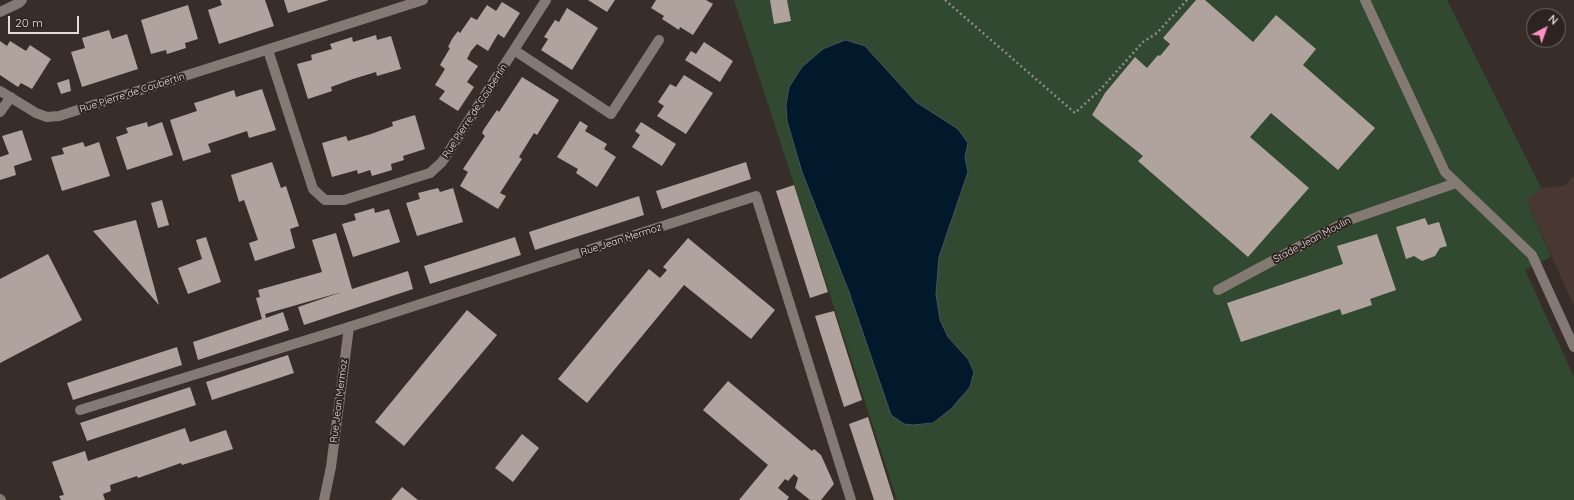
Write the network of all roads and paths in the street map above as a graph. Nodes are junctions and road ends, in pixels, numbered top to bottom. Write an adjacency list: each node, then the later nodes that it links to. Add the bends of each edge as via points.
1 (22, 0): 7 (street)
2 (423, 0): 9 (street, Rue Pierre de Coubertin)
3 (546, 0): 10 (street, Rue Pierre de Coubertin)
4 (945, 0): 5 (path, via 1075,113)
5 (1187, 0)
6 (1365, 0): 14 (street, via 1445,172)
7 (0, 12)
8 (659, 40): 10 (street, via 611,114)
9 (268, 50): 10 (street, Rue Pierre de Coubertin, via 313,189 325,200 344,200 430,173 442,162); 12 (street, Rue Pierre de Coubertin, via 59,116 47,117 36,113)
10 (514, 50)
11 (0, 91): 12 (street, Rue Pierre de Coubertin)
12 (11, 97): 13 (street)
13 (0, 112)
14 (1456, 183): 15 (street, Stade Jean Moulin, via 1350,220); 17 (street, via 1532,255)
15 (1218, 290)
16 (349, 327): 18 (street); 19 (street, Rue Jean Mermoz, via 331,467); 20 (street, Rue Jean Mermoz, via 756,196)
17 (1574, 347)
18 (80, 410)
19 (324, 500)
20 (851, 500)

